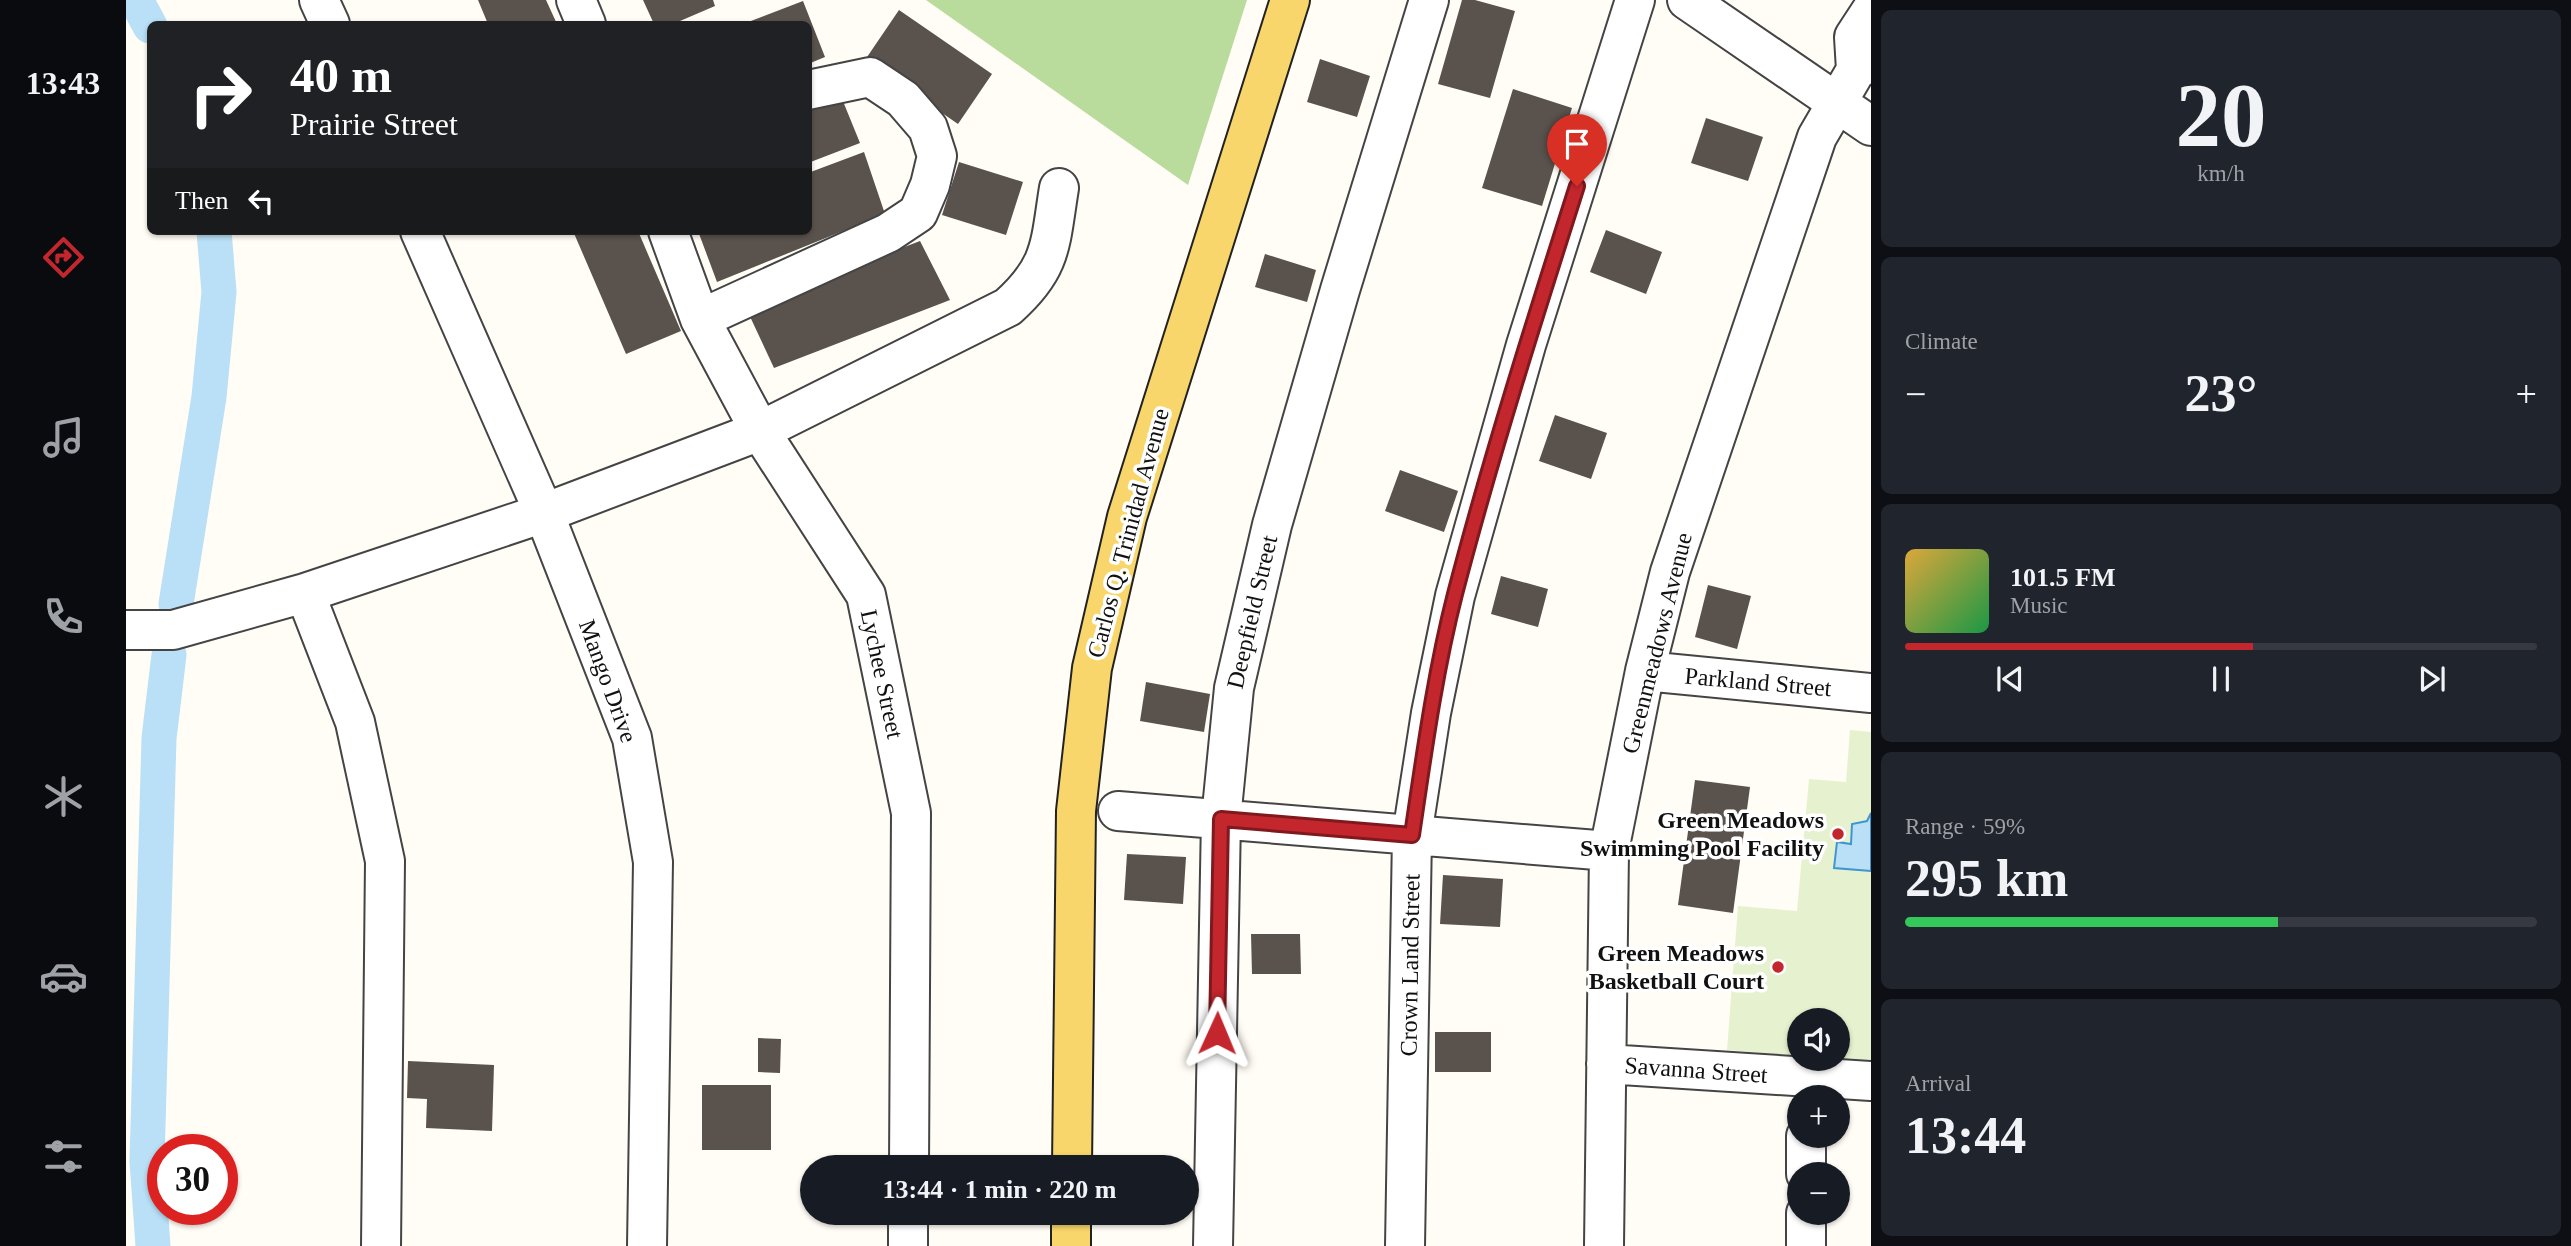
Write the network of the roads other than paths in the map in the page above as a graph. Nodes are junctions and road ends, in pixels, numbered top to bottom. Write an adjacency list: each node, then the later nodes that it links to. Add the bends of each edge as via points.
1 (319, 0): 8 (street)
2 (576, 0): 9 (street)
3 (1290, 0): 33 (main road, Carlos Q. Trinidad Avenue, via 1127,517 1092,668 1076,811)
4 (1429, 0): 25 (street, Deepfield Street, via 1272,524 1234,688)
5 (1635, 0): 26 (street, Crown Land Street, via 1526,345 1455,596)
6 (1687, 0): 12 (street)
7 (1871, 11): 10 (street, Greenmeadows Avenue, via 1854,37)
8 (329, 21)
9 (585, 21)
10 (1863, 66): 12 (street, Greenmeadows Avenue)
11 (812, 89): 17 (street, via 870,77 903,99 928,128 937,156 918,213 888,233)
12 (1835, 103): 13 (street); 22 (street, Greenmeadows Avenue, via 1817,136 1674,559)
13 (1871, 126)
14 (1059, 188): 18 (street, via 1047,260 1032,286 1008,307)
15 (422, 235): 19 (street, Mango Drive)
16 (669, 235): 17 (street, Lychee Street)
17 (700, 319): 18 (street, Lychee Street)
18 (760, 431): 19 (street); 32 (street, Lychee Street, via 866,595 911,813)
19 (544, 513): 20 (street); 38 (street, Mango Drive, via 632,738 653,862)
20 (305, 593): 21 (street, via 173,631); 37 (street, via 355,722 386,861)
21 (126, 630)
22 (1645, 671): 23 (street, Parkland Street); 27 (street, Greenmeadows Avenue)
23 (1871, 693)
24 (1118, 811): 25 (street)
25 (1221, 819): 26 (street); 41 (street, Deepfield Street)
26 (1412, 835): 27 (street); 42 (street, Crown Land Street)
27 (1609, 851): 28 (street, Greenmeadows Avenue)
28 (1606, 1064): 30 (street, Savanna Street); 43 (street, Greenmeadows Avenue)
29 (1871, 1081): 31 (street, Savanna Street)
30 (1789, 1085)
31 (1828, 1085)
32 (909, 1155)
33 (1072, 1155)
34 (908, 1225): 39 (street)
35 (1071, 1225): 40 (main road)
36 (1806, 1225): 44 (street)
37 (381, 1246)
38 (647, 1246)
39 (908, 1246)
40 (1071, 1246)
41 (1213, 1246)
42 (1405, 1246)
43 (1604, 1246)
44 (1806, 1246)

